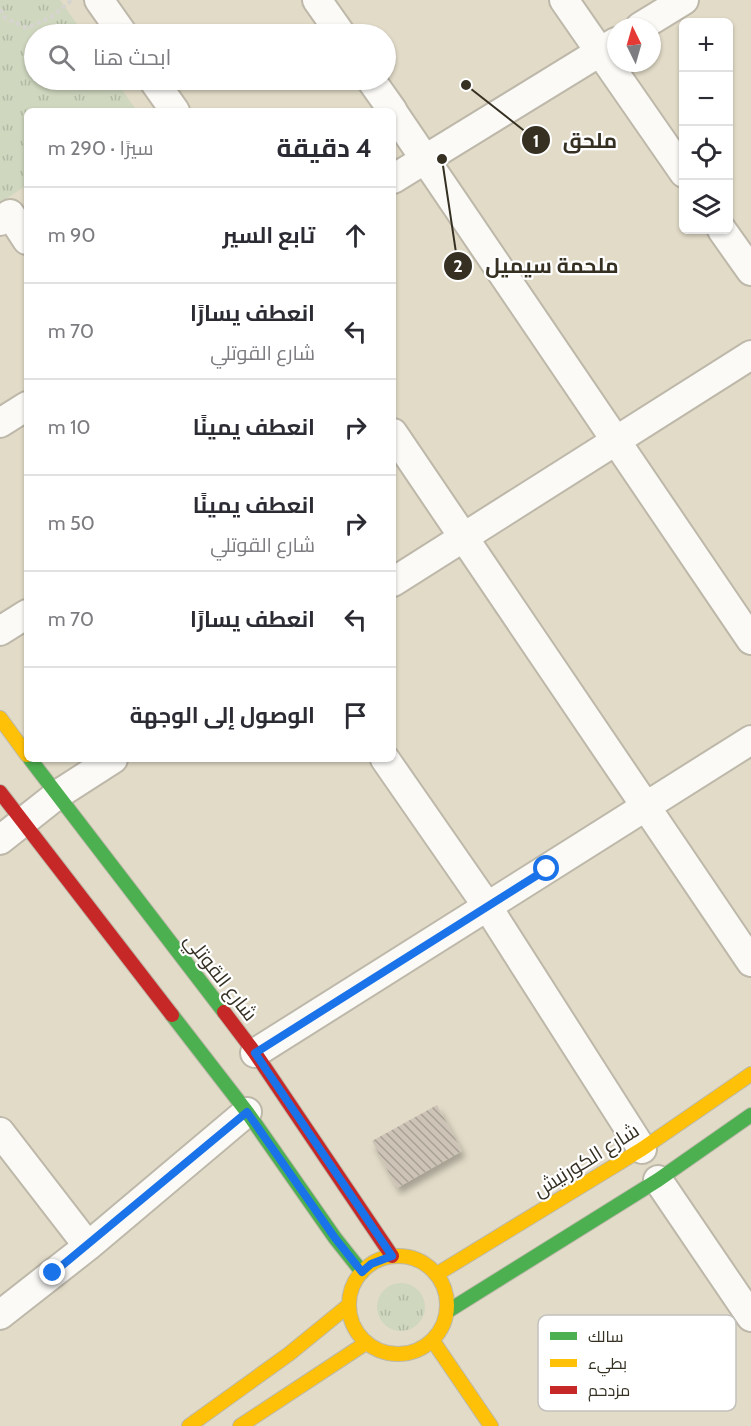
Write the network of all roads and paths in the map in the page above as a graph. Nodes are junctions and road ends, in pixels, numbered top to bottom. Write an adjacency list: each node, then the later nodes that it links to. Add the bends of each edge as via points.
1 (72, 0): 8 (path)
2 (99, 0): 9 (street)
3 (318, 0): 10 (street)
4 (564, 0): 12 (street)
5 (684, 0): 7 (street)
6 (0, 9): 11 (path, via 5,18)
7 (655, 18)
8 (36, 24)
9 (116, 24)
10 (334, 24)
11 (24, 27)
12 (607, 46)
13 (607, 48): 20 (street)
14 (623, 72): 21 (street)
15 (160, 90): 17 (street)
16 (378, 90): 18 (street)
17 (173, 108)
18 (391, 108)
19 (396, 116): 20 (street)
20 (425, 159): 22 (street); 31 (street)
21 (679, 165)
22 (396, 177)
23 (0, 220): 25 (street, via 10,214)
24 (725, 234): 26 (street)
25 (24, 235)
26 (751, 271)
27 (751, 355): 31 (street)
28 (24, 408): 29 (street)
29 (0, 423)
30 (396, 437): 32 (street)
31 (616, 441): 32 (street); 36 (street)
32 (464, 537): 33 (street); 45 (street)
33 (396, 580)
34 (24, 616): 35 (street)
35 (0, 631)
36 (751, 640)
37 (0, 718): 39 (street)
38 (751, 740): 45 (street)
39 (24, 751)
40 (32, 762): 44 (street, شارع القوتلي)
41 (108, 762): 44 (street)
42 (387, 762): 48 (street)
43 (0, 792): 46 (street)
44 (57, 795): 46 (street); 50 (street, شارع القوتلي)
45 (646, 806): 48 (street); 49 (street)
46 (23, 823): 47 (street); 52 (street)
47 (0, 840)
48 (487, 906): 50 (street); 55 (street)
49 (751, 962)
50 (255, 1053): 58 (street, شارع القوتلي)
51 (751, 1074): 55 (street, شارع الكورنيش)
52 (247, 1112): 57 (street); 59 (street)
53 (751, 1115): 56 (street)
54 (0, 1132): 57 (street)
55 (642, 1149): 60 (street, شارع الكورنيش)
56 (658, 1179): 62 (street); 64 (street)
57 (88, 1246): 63 (street)
58 (392, 1256): 59 (street); 60 (street, via 417,1260)
59 (362, 1272): 61 (street, via 350,1293)
60 (437, 1274): 62 (street, via 444,1286)
61 (349, 1305): 66 (street, via 351,1319); 68 (street, via 290,1354)
62 (448, 1311): 65 (street)
63 (0, 1315)
64 (751, 1317)
65 (433, 1341): 66 (street, via 405,1354 391,1354); 70 (street)
66 (366, 1343): 67 (street)
67 (272, 1417): 69 (street)
68 (189, 1426)
69 (240, 1426)
70 (491, 1426)

